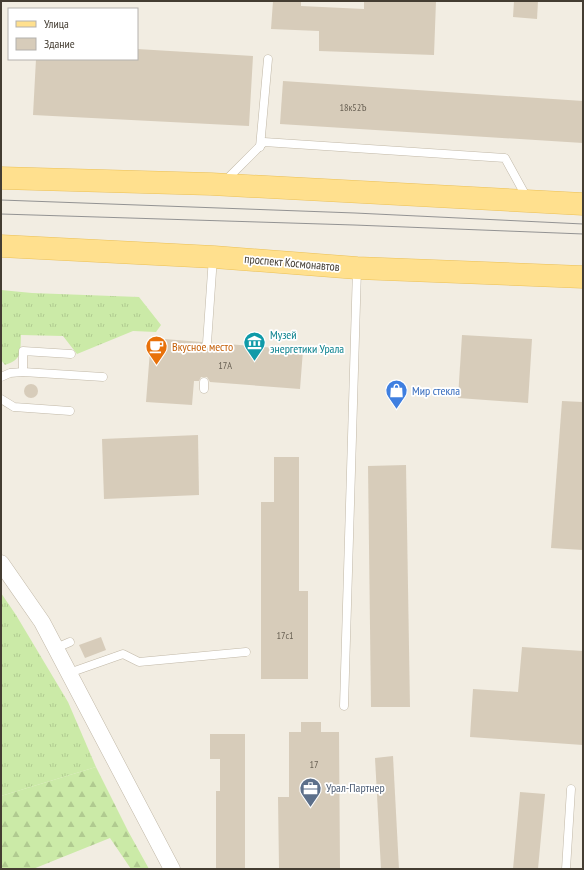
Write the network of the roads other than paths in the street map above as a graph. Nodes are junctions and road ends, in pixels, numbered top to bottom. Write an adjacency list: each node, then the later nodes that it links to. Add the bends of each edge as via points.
1 (268, 59): 2 (lane)
2 (260, 147): 4 (lane); 5 (lane, via 264,142 505,158)
3 (1, 178): 4 (main road)
4 (222, 185): 5 (main road)
5 (529, 201): 6 (main road)
6 (583, 204)
7 (1, 246): 8 (main road, проспект Космонавтов)
8 (214, 256): 9 (main road, проспект Космонавтов); 11 (lane)
9 (357, 268): 10 (main road, проспект Космонавтов); 21 (lane)
10 (583, 277)
11 (207, 343)
12 (71, 354): 13 (lane, via 23,351)
13 (23, 372): 14 (lane); 15 (lane)
14 (1, 377)
15 (103, 377)
16 (1, 399): 17 (lane, via 14,407)
17 (70, 411)
18 (1, 563): 20 (street, via 42,622 63,645)
19 (246, 652): 20 (lane, via 139,662 123,654)
20 (69, 673): 23 (street)
21 (344, 706)
22 (571, 788): 24 (lane)
23 (172, 869)
24 (566, 869)

